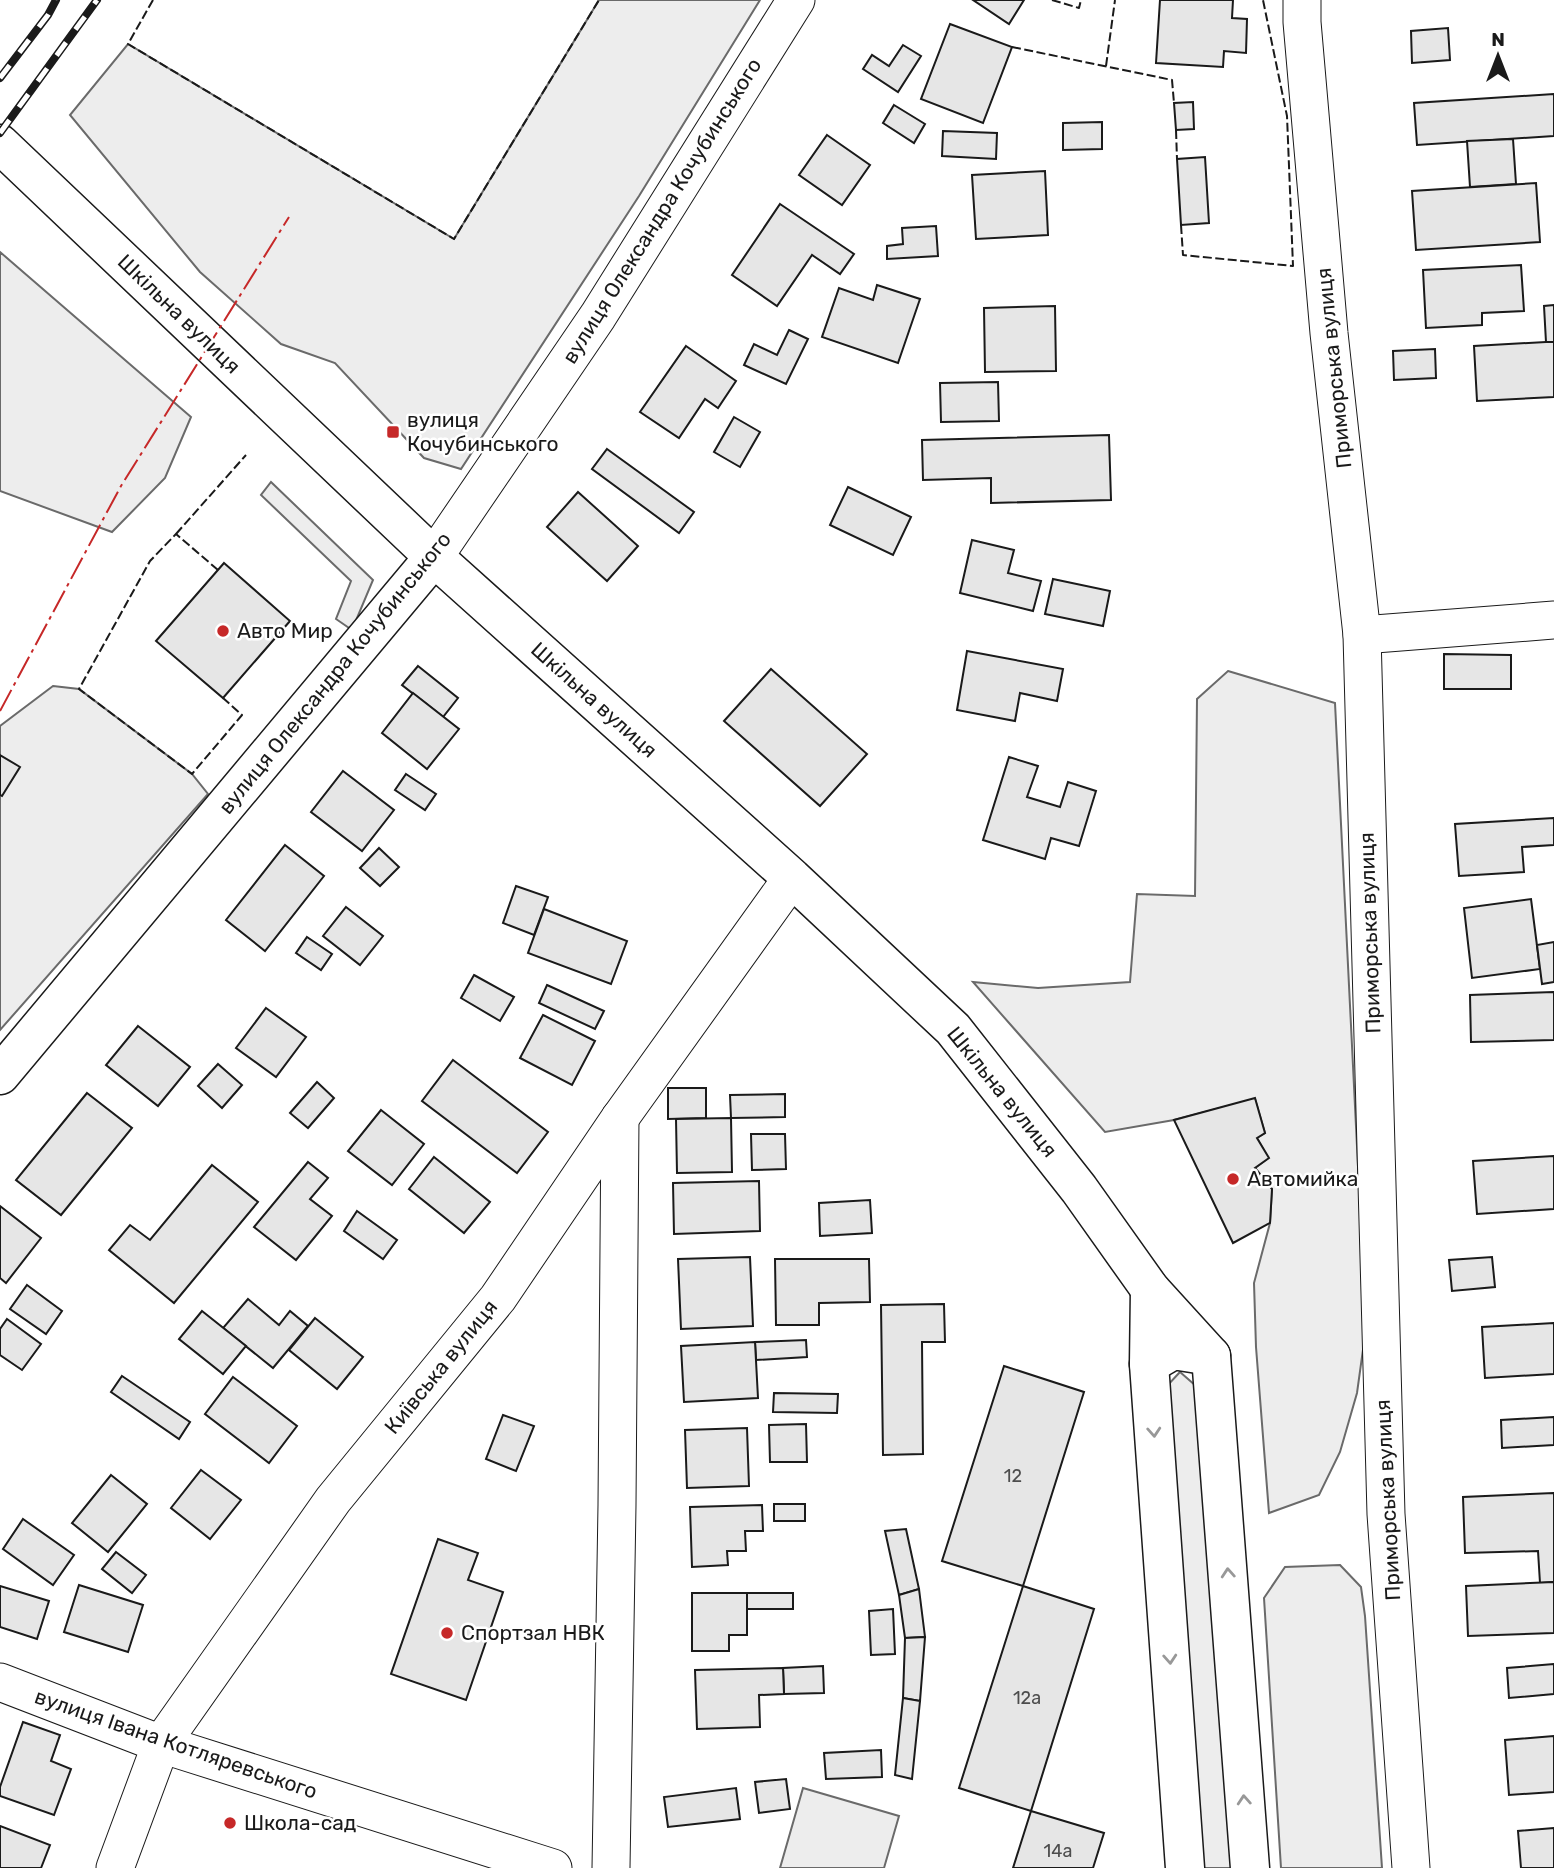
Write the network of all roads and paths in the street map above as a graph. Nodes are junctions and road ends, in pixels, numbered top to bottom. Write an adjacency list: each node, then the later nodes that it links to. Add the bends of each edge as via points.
1 (796, 0): 4 (street, вулиця Олександра Кочубинського, via 598,316)
2 (1302, 0): 6 (street, Приморська вулиця, via 1329,333)
3 (0, 144): 4 (main road, Шкільна вулиця)
4 (434, 557): 7 (main road, Шкільна вулиця); 8 (main road, вулиця Олександра Кочубинського)
5 (1554, 620): 6 (street)
6 (1362, 635): 20 (street, Приморська вулиця, via 1387,1514)
7 (792, 878): 9 (street, Київська вулиця); 10 (main road, Шкільна вулиця, via 953,1028 1079,1189)
8 (0, 1075)
9 (620, 1118): 14 (street, Київська вулиця, via 498,1298 333,1500); 17 (street)
10 (1150, 1289): 11 (main road, Шкільна вулиця); 12 (main road)
11 (1211, 1356): 12 (main road, via 1172,1350); 19 (main road, one-way to 11)
12 (1149, 1364): 18 (main road, one-way to 18)
13 (0, 1682): 14 (street, вулиця Івана Котляревського)
14 (161, 1744): 15 (street, Київська вулиця); 16 (street, вулиця Івана Котляревського)
15 (115, 1868)
16 (553, 1868)
17 (611, 1868)
18 (1185, 1868)
19 (1250, 1868)
20 (1411, 1868)

